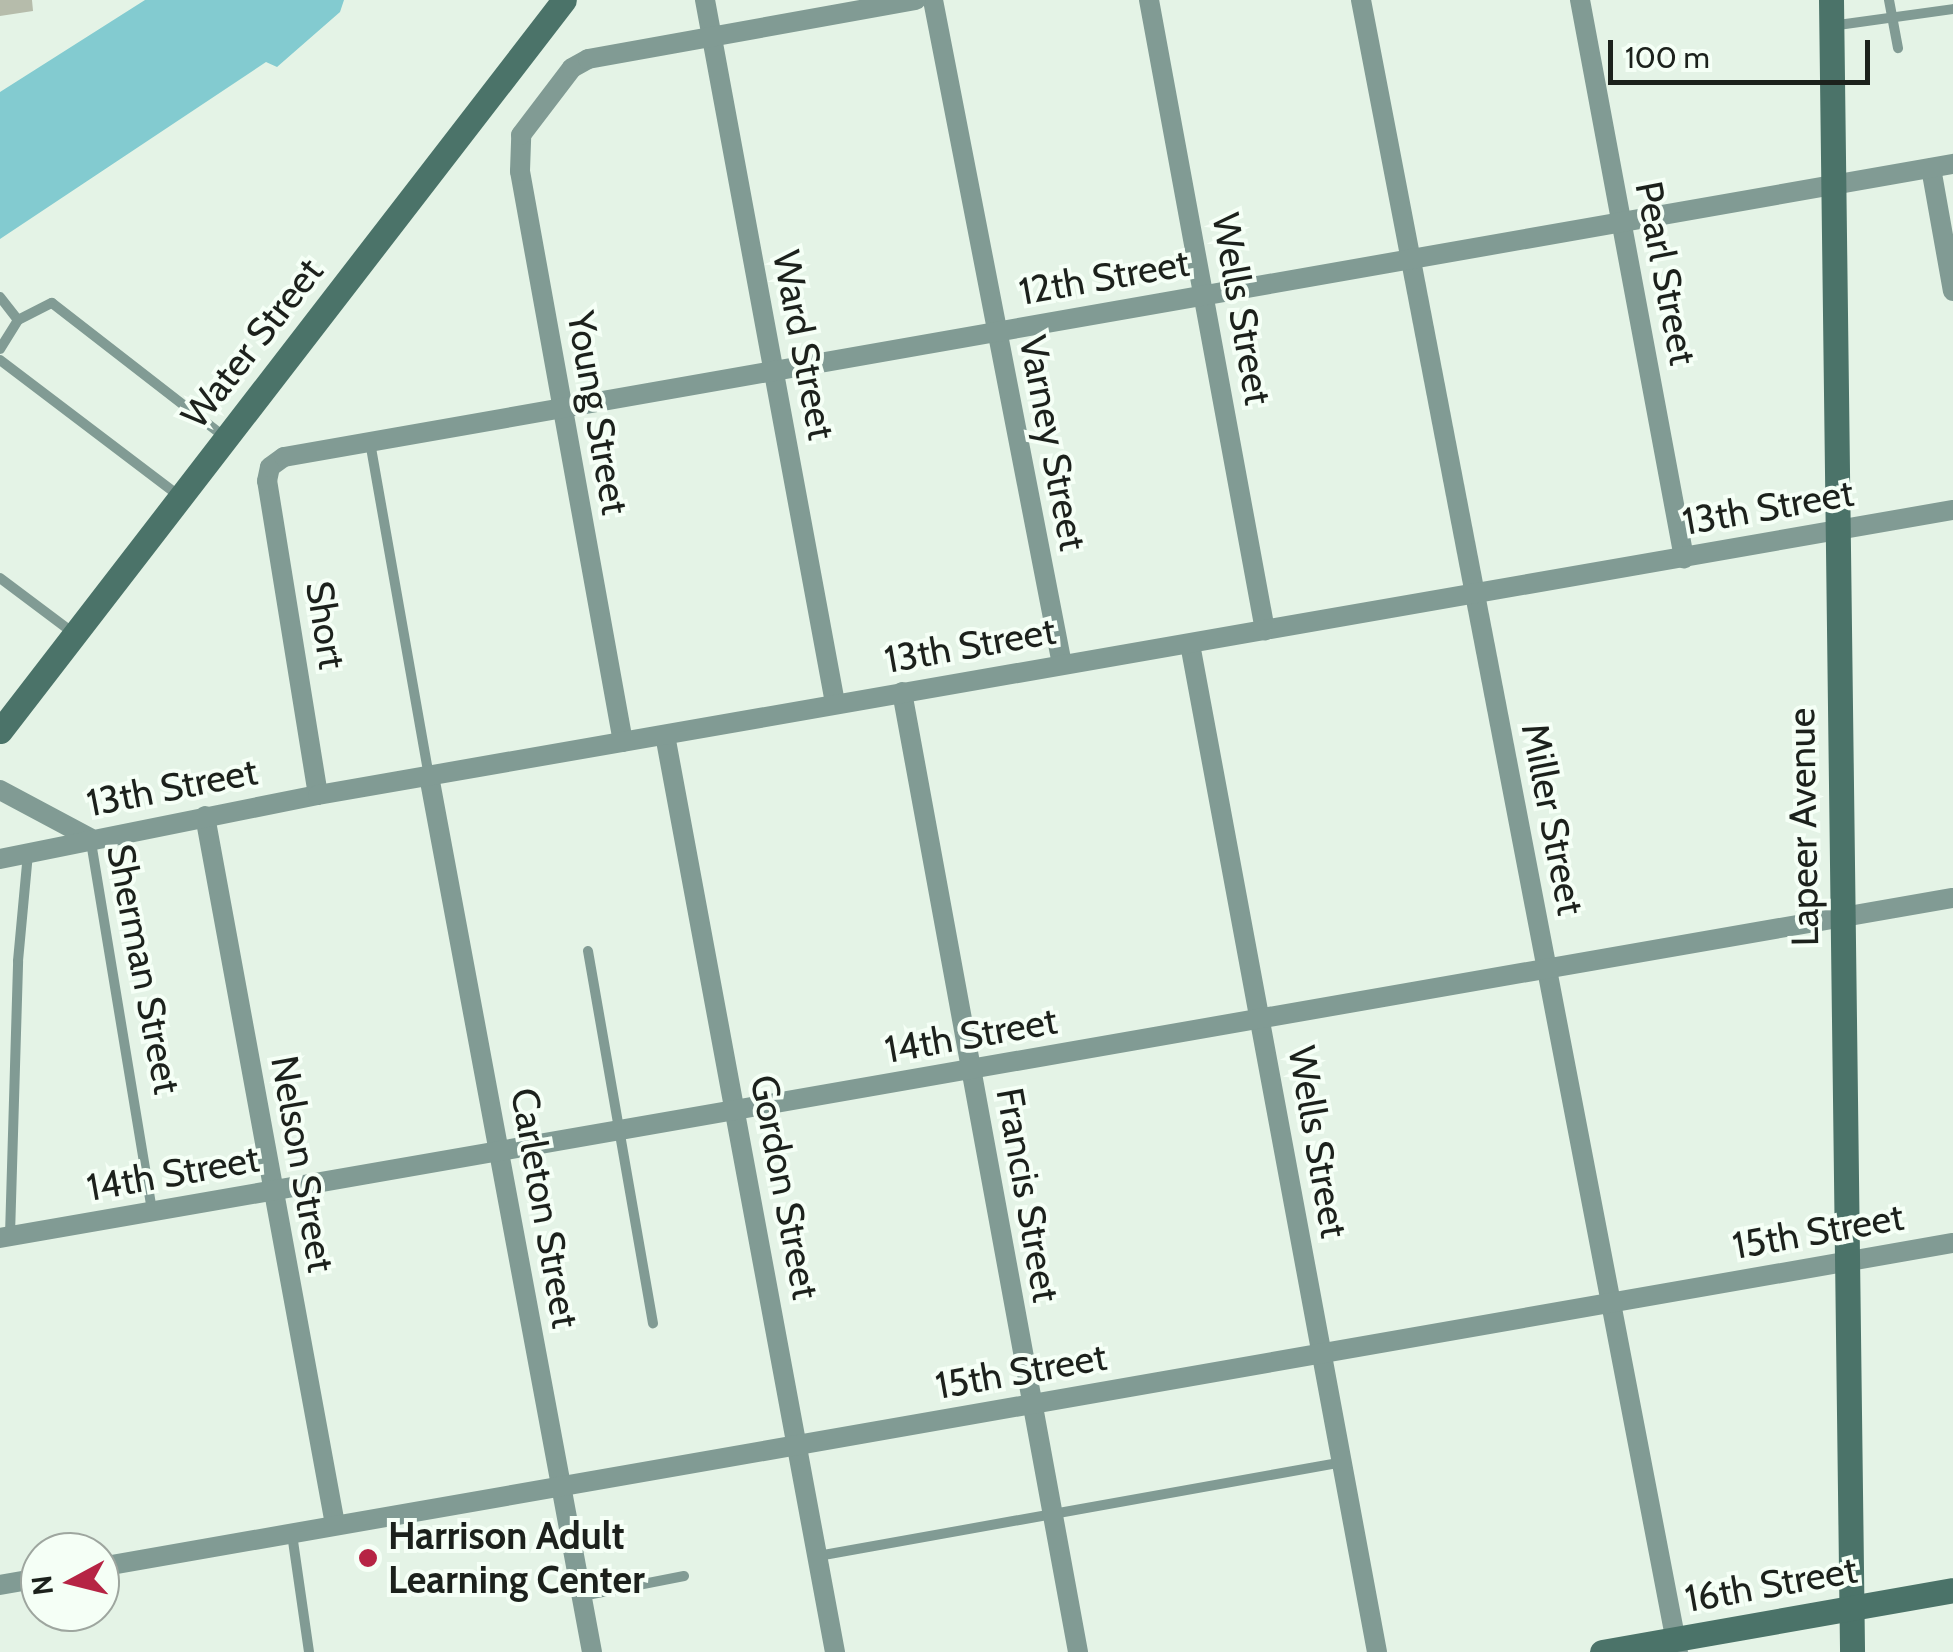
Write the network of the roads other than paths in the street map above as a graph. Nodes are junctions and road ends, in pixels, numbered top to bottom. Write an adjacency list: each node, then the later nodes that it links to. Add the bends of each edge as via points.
1 (564, 0): 28 (main road, Water Street)
2 (705, 0): 12 (street, Ward Street)
3 (916, 0): 12 (street, Young Street)
4 (933, 0): 23 (street, Varney Street)
5 (1149, 0): 20 (street, Wells Street)
6 (1361, 0): 18 (street, Miller Street)
7 (1580, 0): 17 (street, Pearl Street)
8 (1889, 0): 11 (lane)
9 (1953, 9): 11 (lane)
10 (1831, 13): 11 (lane); 16 (main road, Lapeer Avenue)
11 (1892, 19): 13 (lane)
12 (712, 37): 26 (street, Ward Street); 27 (street, Young Street, via 588,59 572,68 518,149)
13 (1898, 48)
14 (1953, 164): 15 (street, 12th Street)
15 (1931, 168): 16 (street, 12th Street); 19 (street)
16 (1832, 184): 17 (street, 12th Street); 33 (main road, Lapeer Avenue)
17 (1620, 222): 18 (street, 12th Street); 34 (street, Pearl Street)
18 (1410, 260): 20 (street, 12th Street); 36 (street, Miller Street)
19 (1953, 291)
20 (1204, 296): 23 (street, 12th Street); 37 (street, Wells Street)
21 (0, 297): 22 (lane)
22 (18, 320): 24 (lane); 28 (lane, via 52,302)
23 (996, 332): 26 (street, 12th Street); 40 (street, Varney Street)
24 (0, 349)
25 (0, 360): 31 (lane)
26 (773, 371): 27 (street, 12th Street); 42 (street, Ward Street)
27 (561, 408): 29 (street, 12th Street); 45 (street, Young Street)
28 (226, 438): 31 (main road, Water Street)
29 (370, 439): 30 (street, 12th Street, via 303,450); 46 (lane)
30 (270, 467): 48 (street, Short, via 267,481)
31 (181, 497): 38 (main road, Water Street)
32 (1953, 510): 33 (street, 13th Street)
33 (1836, 531): 34 (street, 13th Street); 54 (main road, Lapeer Avenue)
34 (1684, 558): 36 (street, 13th Street)
35 (0, 578): 38 (lane)
36 (1473, 595): 37 (street, 13th Street); 56 (street, Miller Street)
37 (1264, 630): 39 (street, 13th Street)
38 (72, 632): 43 (main road, Water Street)
39 (1190, 644): 40 (street, 13th Street); 57 (street, Wells Street)
40 (1062, 664): 41 (street, 13th Street)
41 (902, 692): 42 (street, 13th Street); 58 (street, Francis Street)
42 (835, 703): 44 (street, 13th Street)
43 (0, 732)
44 (665, 735): 45 (street, 13th Street); 59 (street, Gordon Street)
45 (623, 742): 46 (street, 13th Street)
46 (429, 776): 48 (street, 13th Street); 61 (street, Carleton Street)
47 (0, 790): 50 (street, Sherman Street)
48 (318, 794): 49 (street, 13th Street)
49 (205, 816): 50 (street, 13th Street); 62 (street, Nelson Street)
50 (90, 838): 51 (street, 13th Street); 63 (lane, Sherman Street)
51 (28, 852): 52 (street, 13th Street); 64 (lane)
52 (0, 859)
53 (1953, 898): 54 (street, 14th Street)
54 (1842, 918): 56 (street, 14th Street); 66 (main road, Lapeer Avenue)
55 (588, 951): 60 (lane)
56 (1546, 969): 57 (street, 14th Street); 67 (street, Miller Street)
57 (1260, 1018): 58 (street, 14th Street); 69 (street, Wells Street)
58 (970, 1071): 59 (street, 14th Street); 70 (street, Francis Street)
59 (735, 1111): 60 (street, 14th Street); 71 (street, Gordon Street)
60 (620, 1132): 61 (street, 14th Street); 68 (lane)
61 (500, 1153): 62 (street, 14th Street); 73 (street, Carleton Street)
62 (272, 1192): 63 (street, 14th Street); 75 (street, Nelson Street)
63 (152, 1211): 64 (street, 14th Street)
64 (5, 1237)
65 (1953, 1243): 66 (street, 15th Street)
66 (1844, 1262): 67 (street, 15th Street); 82 (main road, Lapeer Avenue)
67 (1612, 1302): 69 (street, 15th Street); 83 (street, Miller Street)
68 (653, 1323)
69 (1321, 1354): 70 (street, 15th Street); 72 (street, Wells Street)
70 (1031, 1404): 71 (street, 15th Street); 74 (street, Francis Street)
71 (797, 1446): 73 (street, 15th Street); 77 (street, Gordon Street)
72 (1343, 1462): 74 (lane); 88 (street, Wells Street)
73 (561, 1486): 75 (street, 15th Street); 81 (street, Carleton Street)
74 (1053, 1516): 77 (lane); 87 (street, Francis Street)
75 (335, 1524): 76 (street, 15th Street)
76 (292, 1532): 78 (street, 15th Street); 84 (lane)
77 (818, 1556): 86 (street, Gordon Street)
78 (120, 1563)
79 (684, 1576): 81 (lane)
80 (1953, 1590): 82 (main road, 16th Street)
81 (582, 1596): 85 (street, Carleton Street)
82 (1851, 1607): 83 (main road, 16th Street); 90 (main road, Lapeer Avenue)
83 (1676, 1646): 89 (main road, 16th Street)
84 (309, 1652)
85 (592, 1652)
86 (836, 1652)
87 (1078, 1652)
88 (1377, 1652)
89 (1602, 1652)
90 (1852, 1652)

